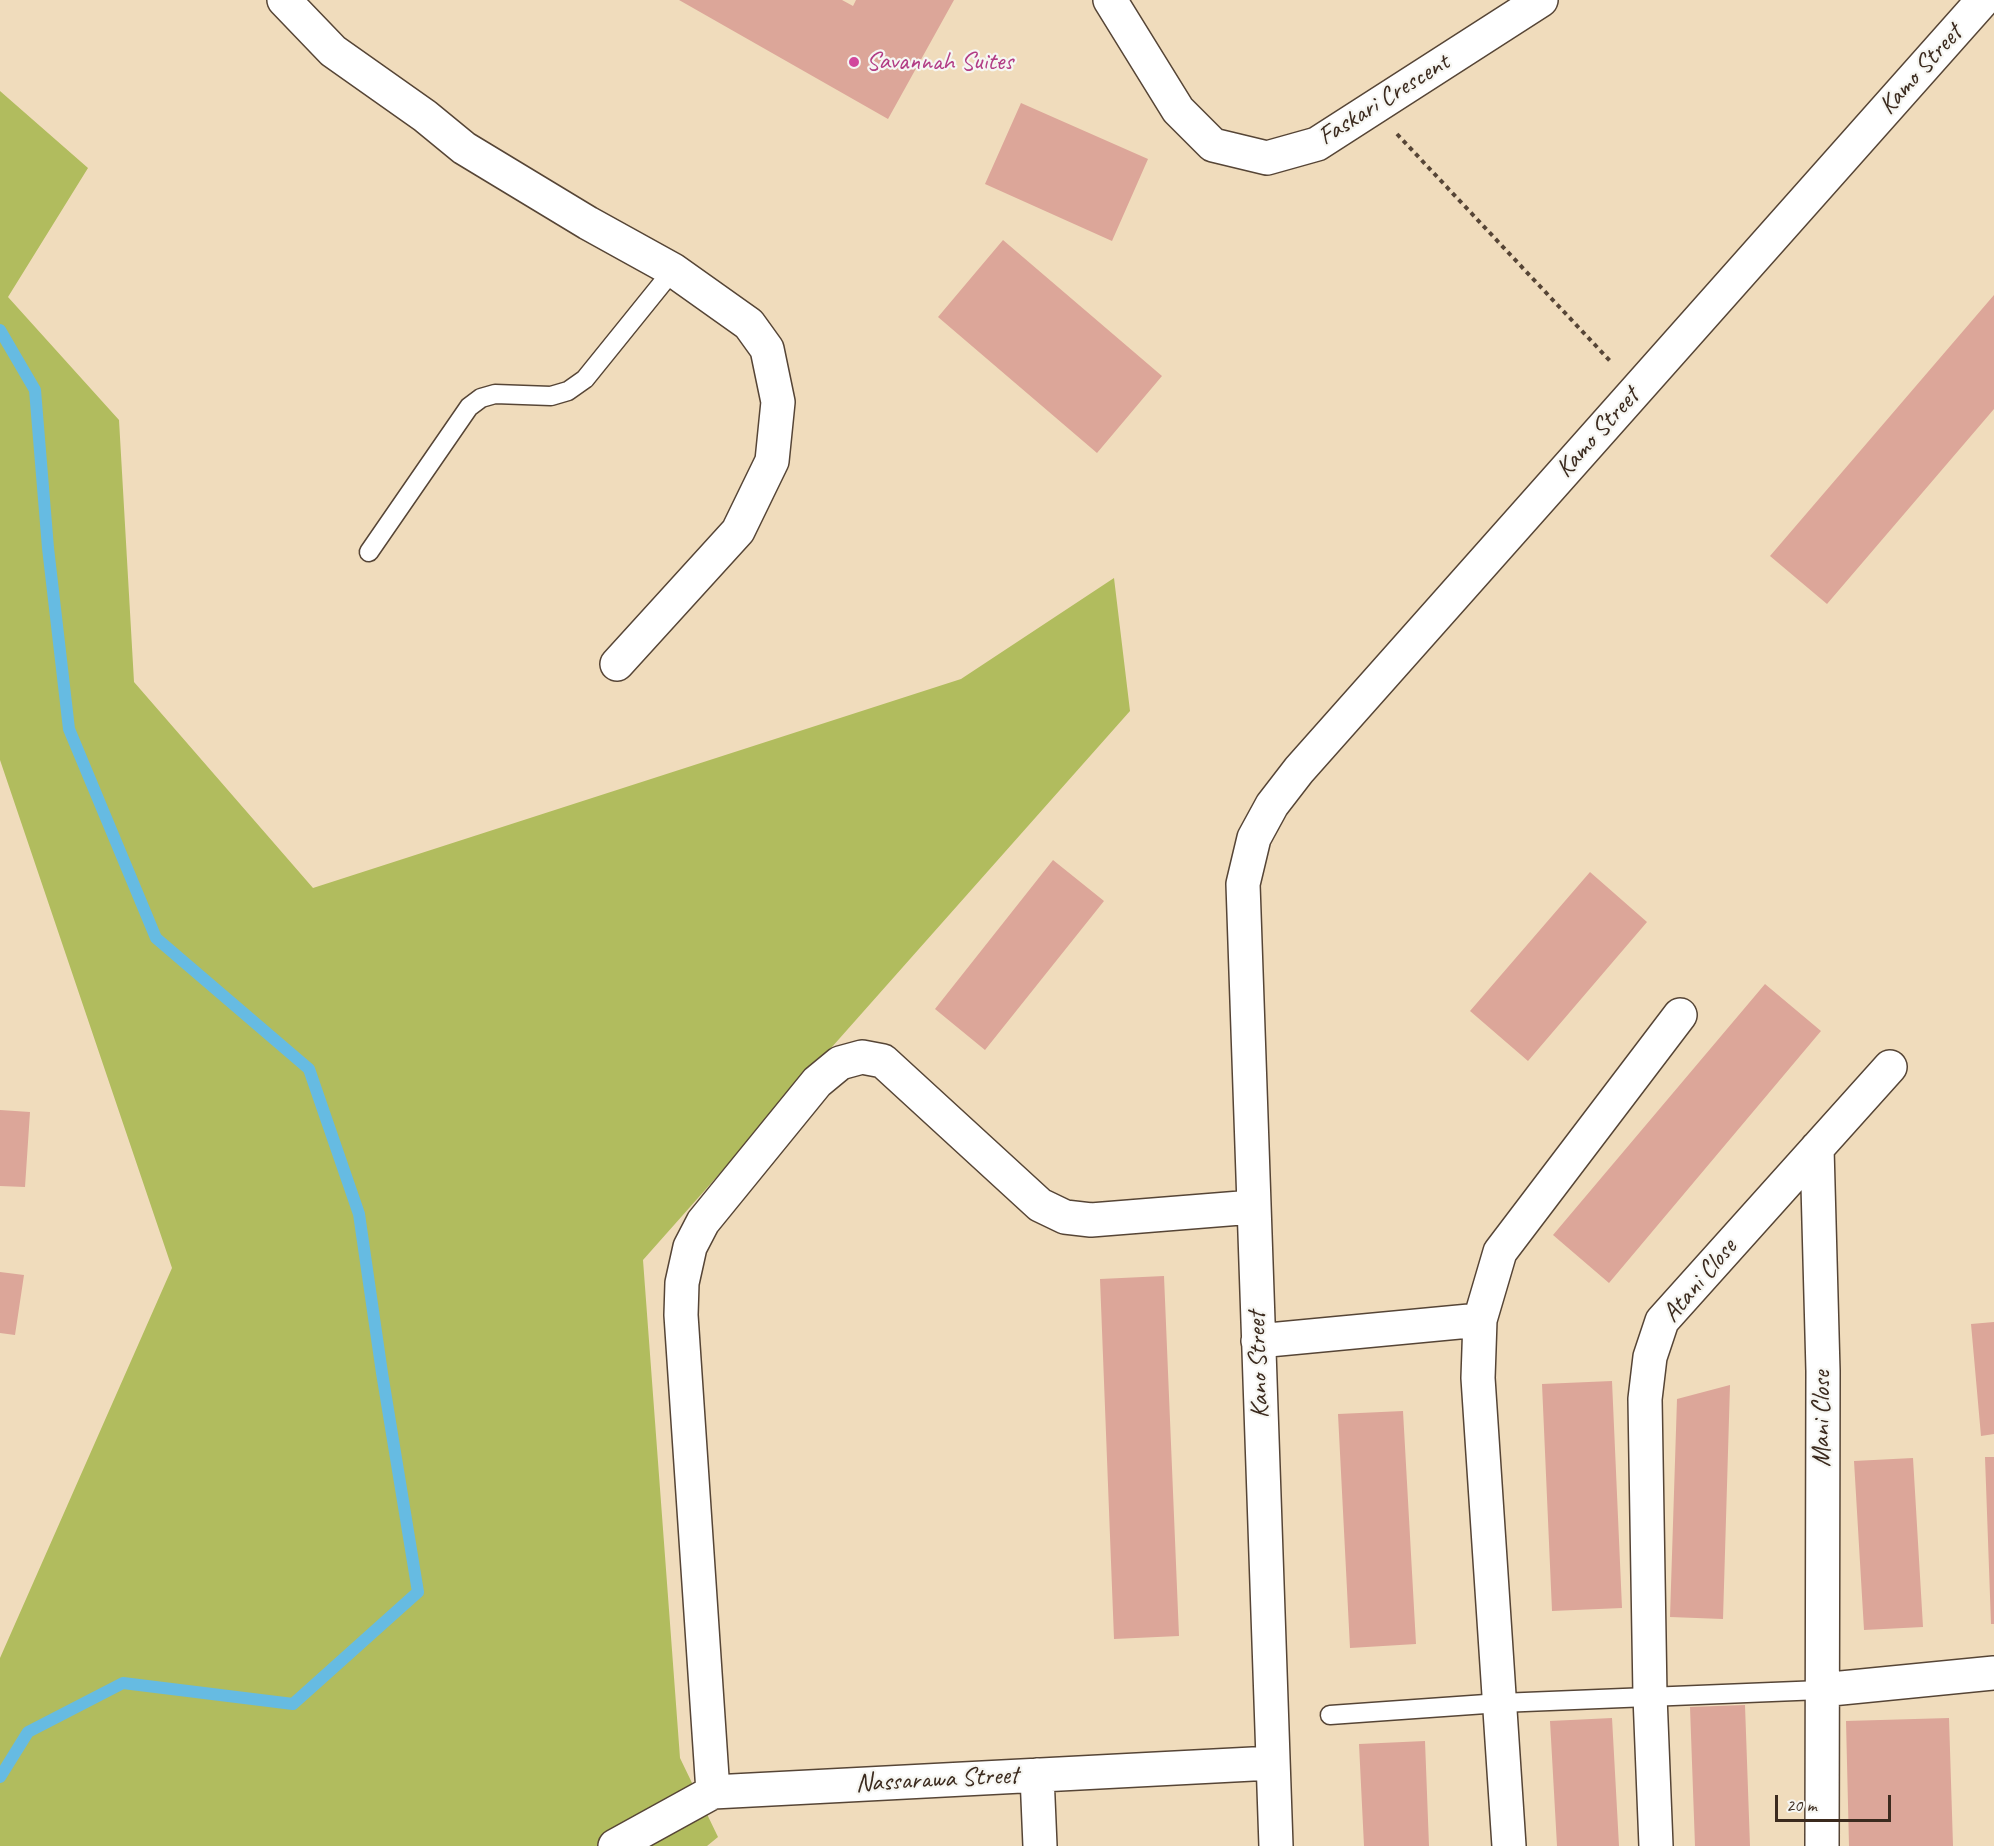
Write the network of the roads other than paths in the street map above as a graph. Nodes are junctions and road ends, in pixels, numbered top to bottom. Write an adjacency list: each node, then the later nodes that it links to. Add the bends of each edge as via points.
1 (284, 0): 5 (street, via 333,51 464,148 588,224)
2 (1110, 0): 3 (street, Faskari Crescent, via 1178,110 1213,145 1267,158 1317,144)
3 (1541, 0)
4 (1983, 0): 8 (street, Kamo Street, via 1299,770 1272,805 1254,838)
5 (673, 270): 6 (lane, via 577,385 551,396 495,394 469,407); 7 (street, via 749,324 767,349 778,402 772,461 738,531)
6 (369, 552)
7 (617, 664)
8 (1243, 884): 12 (street, Kano Street)
9 (1680, 1015): 13 (street, via 1500,1252)
10 (1890, 1067): 11 (street, Atani Close)
11 (1817, 1148): 16 (street, Mani Close, via 1823,1371); 17 (street, Atani Close, via 1662,1321 1650,1357 1645,1399)
12 (1253, 1207): 14 (street, Kano Street); 22 (street, via 1091,1220 1065,1217 1041,1205 883,1061 862,1057 840,1064 817,1082 703,1222 690,1247 682,1283)
13 (1480, 1320): 14 (street); 18 (street, via 1478,1378)
14 (1258, 1341): 20 (street, Kano Street)
15 (1994, 1673): 16 (street)
16 (1821, 1690): 17 (lane); 28 (street, Mani Close)
17 (1650, 1696): 18 (lane); 27 (street, Atani Close)
18 (1500, 1702): 19 (lane); 26 (street)
19 (1330, 1715)
20 (1272, 1763): 21 (street, Nassarawa Street); 25 (street, Kano Street)
21 (1037, 1775): 22 (street, Nassarawa Street); 24 (street)
22 (713, 1792): 23 (street, Nassarawa Street)
23 (615, 1846)
24 (1040, 1846)
25 (1276, 1846)
26 (1509, 1846)
27 (1656, 1846)
28 (1822, 1846)

